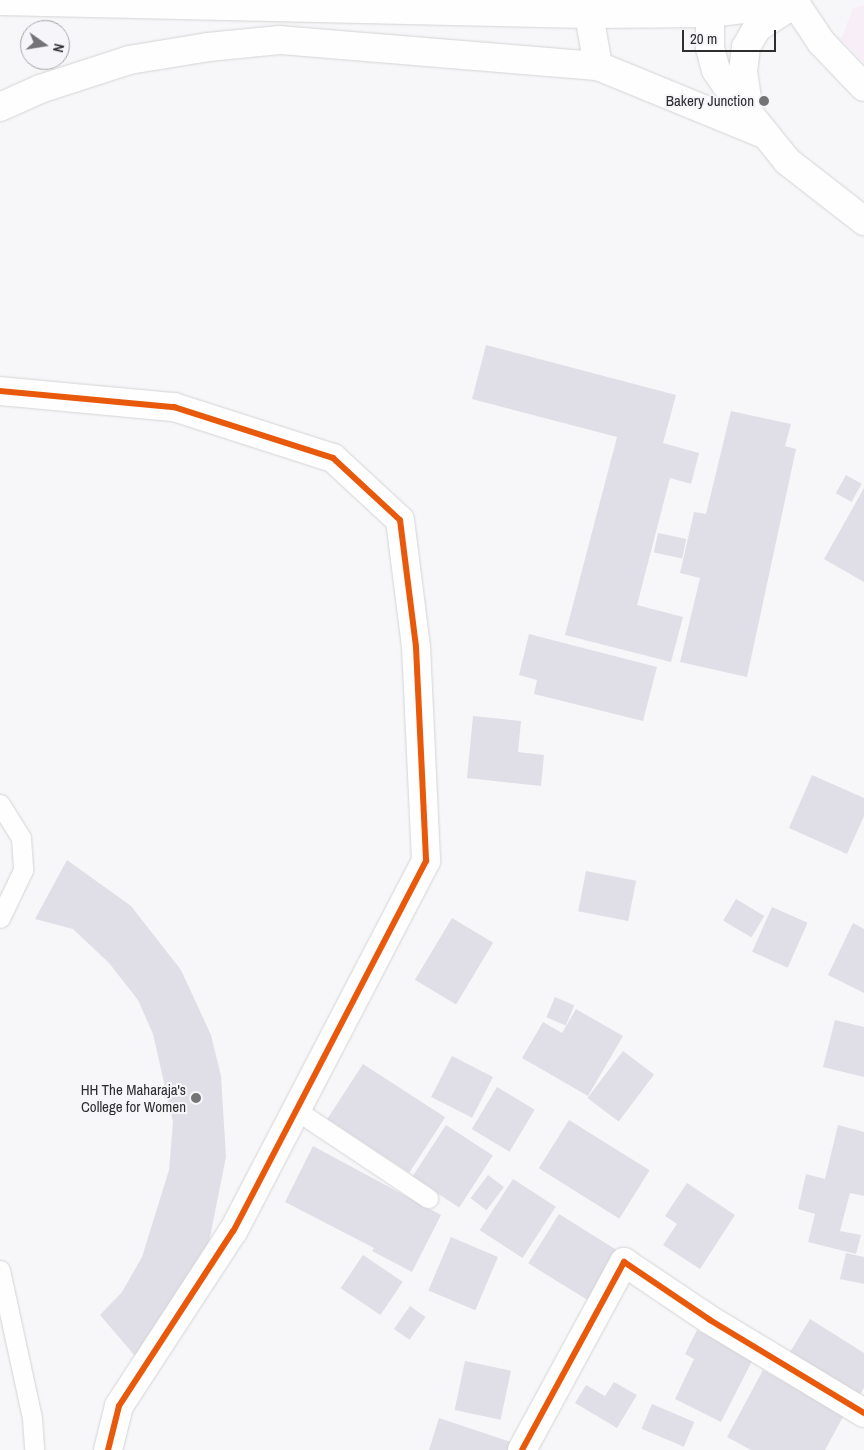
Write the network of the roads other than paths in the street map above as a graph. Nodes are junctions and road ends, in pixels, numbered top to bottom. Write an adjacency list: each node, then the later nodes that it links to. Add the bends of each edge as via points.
1 (0, 1): 4 (street)
2 (798, 1): 3 (street); 6 (street, via 821,42); 8 (street, via 757,28 746,47 743,71)
3 (710, 13): 4 (street); 8 (street, via 710,48 716,70)
4 (589, 14): 5 (street)
5 (598, 66): 7 (street, via 280,40 208,47 129,60 40,89); 8 (street)
6 (864, 87)
7 (0, 107)
8 (758, 124): 9 (street, via 787,161)
9 (864, 222)
10 (0, 391): 13 (street, via 174,407 333,458 400,520 416,647 426,861)
11 (0, 804): 12 (lane, via 21,838 23,870)
12 (0, 918)
13 (296, 1110): 14 (lane); 18 (street, via 233,1231 119,1406)
14 (428, 1198)
15 (0, 1270): 17 (lane, via 21,1364)
16 (864, 1413): 19 (street, via 710,1320 624,1262)
17 (34, 1450)
18 (108, 1450)
19 (522, 1450)

